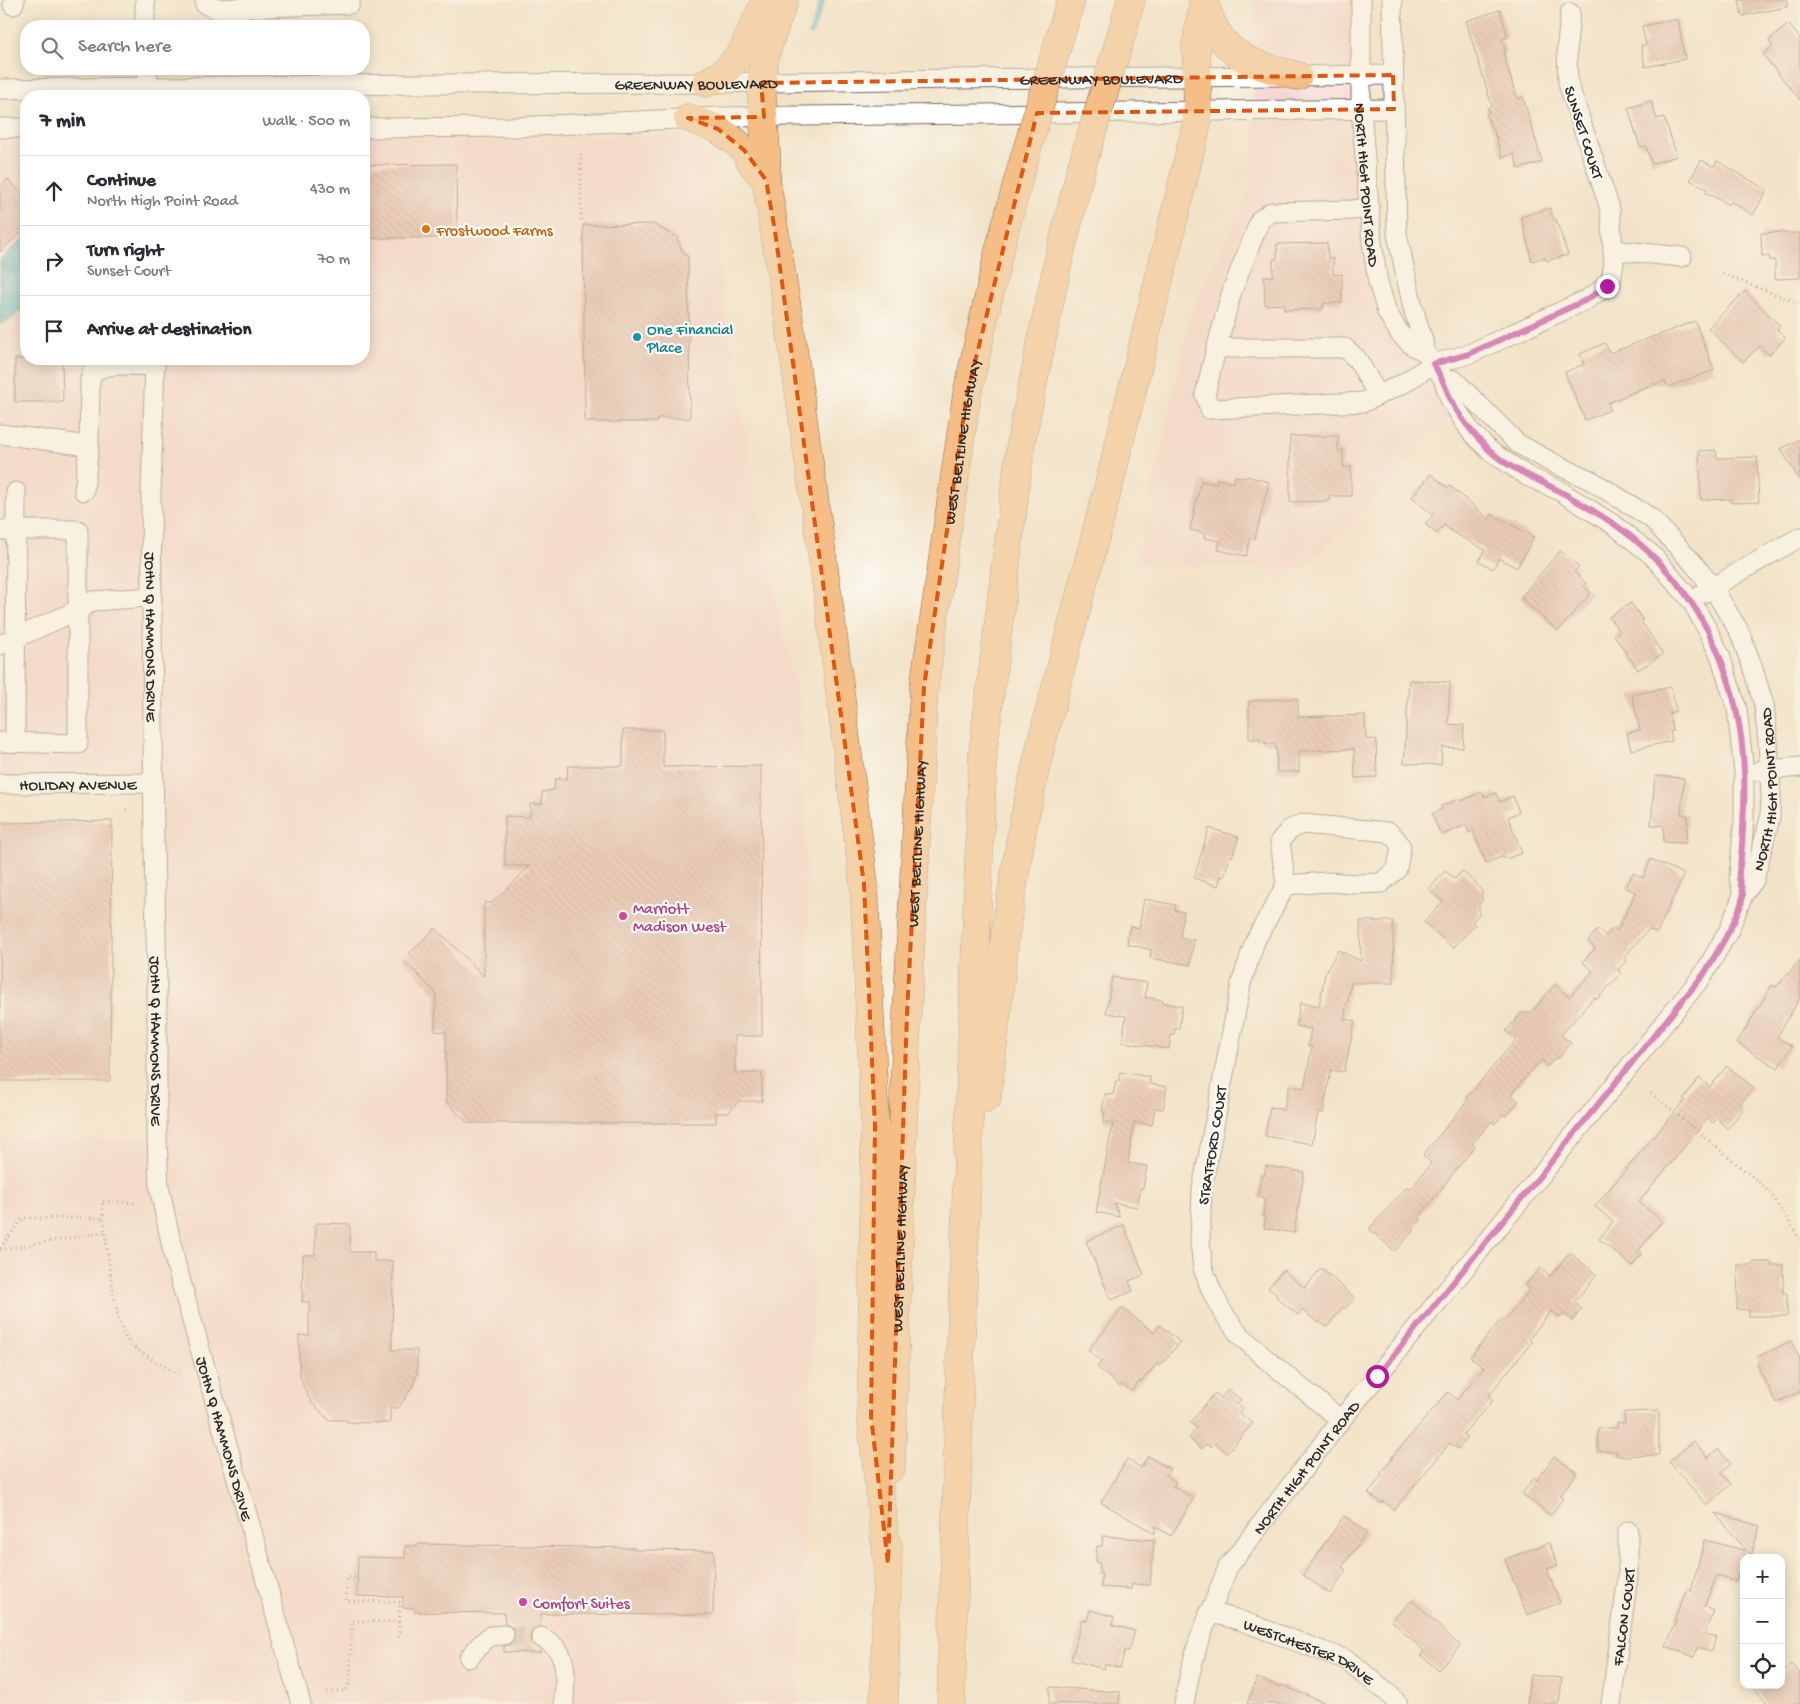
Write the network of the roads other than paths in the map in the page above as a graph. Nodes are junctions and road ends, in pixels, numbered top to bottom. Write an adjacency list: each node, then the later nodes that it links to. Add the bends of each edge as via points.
1 (145, 0): 12 (street)
2 (205, 0): 3 (street, via 205,4 216,9 350,4)
3 (350, 0)
4 (766, 0): 17 (highway, via 741,54 723,73)
5 (784, 0): 18 (highway, via 763,64)
6 (1071, 0): 60 (highway, WEST BELTLINE HIGHWAY, bridge, via 1021,170 967,394 924,687 907,1014)
7 (1131, 0): 57 (highway, bridge, via 1081,169 1056,270 1021,441 983,751)
8 (1361, 0): 15 (street, NORTH HIGH POINT ROAD)
9 (1392, 0): 13 (street, NORTH HIGH POINT ROAD)
10 (1203, 1): 14 (highway, via 1218,35 1235,52 1258,65); 16 (highway, via 1196,45)
11 (1570, 13): 31 (street, SUNSET COURT, via 1568,83 1610,209)
12 (145, 20)
13 (1393, 75): 15 (street, GREENWAY BOULEVARD); 22 (street, NORTH HIGH POINT ROAD)
14 (1298, 76): 15 (street, GREENWAY BOULEVARD); 16 (street, GREENWAY BOULEVARD)
15 (1360, 76): 21 (street, NORTH HIGH POINT ROAD)
16 (1197, 77): 18 (street, GREENWAY BOULEVARD); 23 (highway)
17 (706, 83): 18 (street, GREENWAY BOULEVARD); 19 (street, GREENWAY BOULEVARD)
18 (761, 83): 24 (highway)
19 (148, 84): 20 (street, GREENWAY BOULEVARD)
20 (0, 89)
21 (1361, 109): 22 (street, GREENWAY BOULEVARD); 23 (street, GREENWAY BOULEVARD); 30 (street, NORTH HIGH POINT ROAD)
22 (1394, 109): 36 (street, NORTH HIGH POINT ROAD, via 1397,234 1413,308)
23 (1198, 111): 24 (street, GREENWAY BOULEVARD); 57 (highway, via 1158,287 1021,834 990,1066 976,1262)
24 (764, 117): 25 (street, GREENWAY BOULEVARD); 29 (highway)
25 (688, 118): 28 (street, GREENWAY BOULEVARD, via 516,127); 29 (highway, via 718,129 736,142)
26 (0, 128): 27 (street)
27 (20, 128)
28 (370, 128)
29 (766, 180): 60 (highway, via 791,329 864,884 875,1127 871,1416)
30 (1370, 208): 33 (street, via 1271,212 1260,220 1232,291); 36 (street, NORTH HIGH POINT ROAD, via 1378,282 1387,312 1400,334)
31 (1613, 250): 32 (street); 36 (street, SUNSET COURT, via 1611,280 1586,300 1469,354)
32 (1682, 257)
33 (1216, 348): 37 (street, via 1345,348 1357,358); 37 (street, SUNSET COURT, via 1205,395 1210,409 1364,402)
34 (120, 365): 39 (street, via 92,372)
35 (155, 365): 45 (street, JOHN Q HAMMONS DRIVE)
36 (1433, 365): 37 (street, SUNSET COURT); 44 (street, NORTH HIGH POINT ROAD, via 1454,380 1517,443 1592,481 1651,518); 46 (street, NORTH HIGH POINT ROAD, via 1471,432 1490,451 1527,476 1560,491 1614,524 1652,555)
37 (1378, 395)
38 (0, 434): 39 (street)
39 (89, 446): 40 (street)
40 (84, 491)
41 (16, 492): 42 (street)
42 (8, 530): 47 (street, via 78,530); 48 (street)
43 (1800, 537): 44 (street)
44 (1713, 588): 46 (street); 51 (street, NORTH HIGH POINT ROAD, via 1740,631 1752,666 1764,705)
45 (151, 597): 47 (street, via 93,601); 54 (street, JOHN Q HAMMONS DRIVE)
46 (1691, 600): 52 (street, NORTH HIGH POINT ROAD, via 1728,678 1737,709)
47 (78, 610): 48 (street); 49 (street, via 78,744)
48 (8, 641): 49 (street)
49 (8, 743)
50 (1800, 767): 51 (street)
51 (1770, 770): 52 (street); 56 (street, NORTH HIGH POINT ROAD, via 1770,818 1754,880)
52 (1744, 772): 56 (street, NORTH HIGH POINT ROAD, via 1739,877)
53 (0, 784): 54 (street, HOLIDAY AVENUE)
54 (154, 784): 65 (street, JOHN Q HAMMONS DRIVE, via 159,1186 175,1261)
55 (1286, 885): 55 (street, via 1381,883 1397,869 1401,848 1389,832 1302,824 1289,830 1280,841); 58 (street, STRATFORD COURT, via 1255,941 1241,984 1202,1189 1200,1242 1203,1268 1212,1292 1239,1334)
56 (1743, 895): 58 (street, NORTH HIGH POINT ROAD, via 1726,936 1704,974)
57 (962, 1310): 68 (highway)
58 (1341, 1420): 61 (street, NORTH HIGH POINT ROAD, via 1228,1567)
59 (1628, 1531): 71 (street, FALCON COURT, via 1628,1576)
60 (888, 1564): 67 (highway, WEST BELTLINE HIGHWAY)
61 (1209, 1612): 69 (street, NORTH HIGH POINT ROAD); 70 (street, WESTCHESTER DRIVE, via 1240,1620 1347,1660)
62 (504, 1635): 64 (street, via 490,1636)
63 (541, 1637): 66 (street, via 552,1642 565,1660)
64 (470, 1658)
65 (301, 1704)
66 (564, 1704)
67 (884, 1704)
68 (951, 1704)
69 (1184, 1704)
70 (1398, 1704)
71 (1612, 1704)

